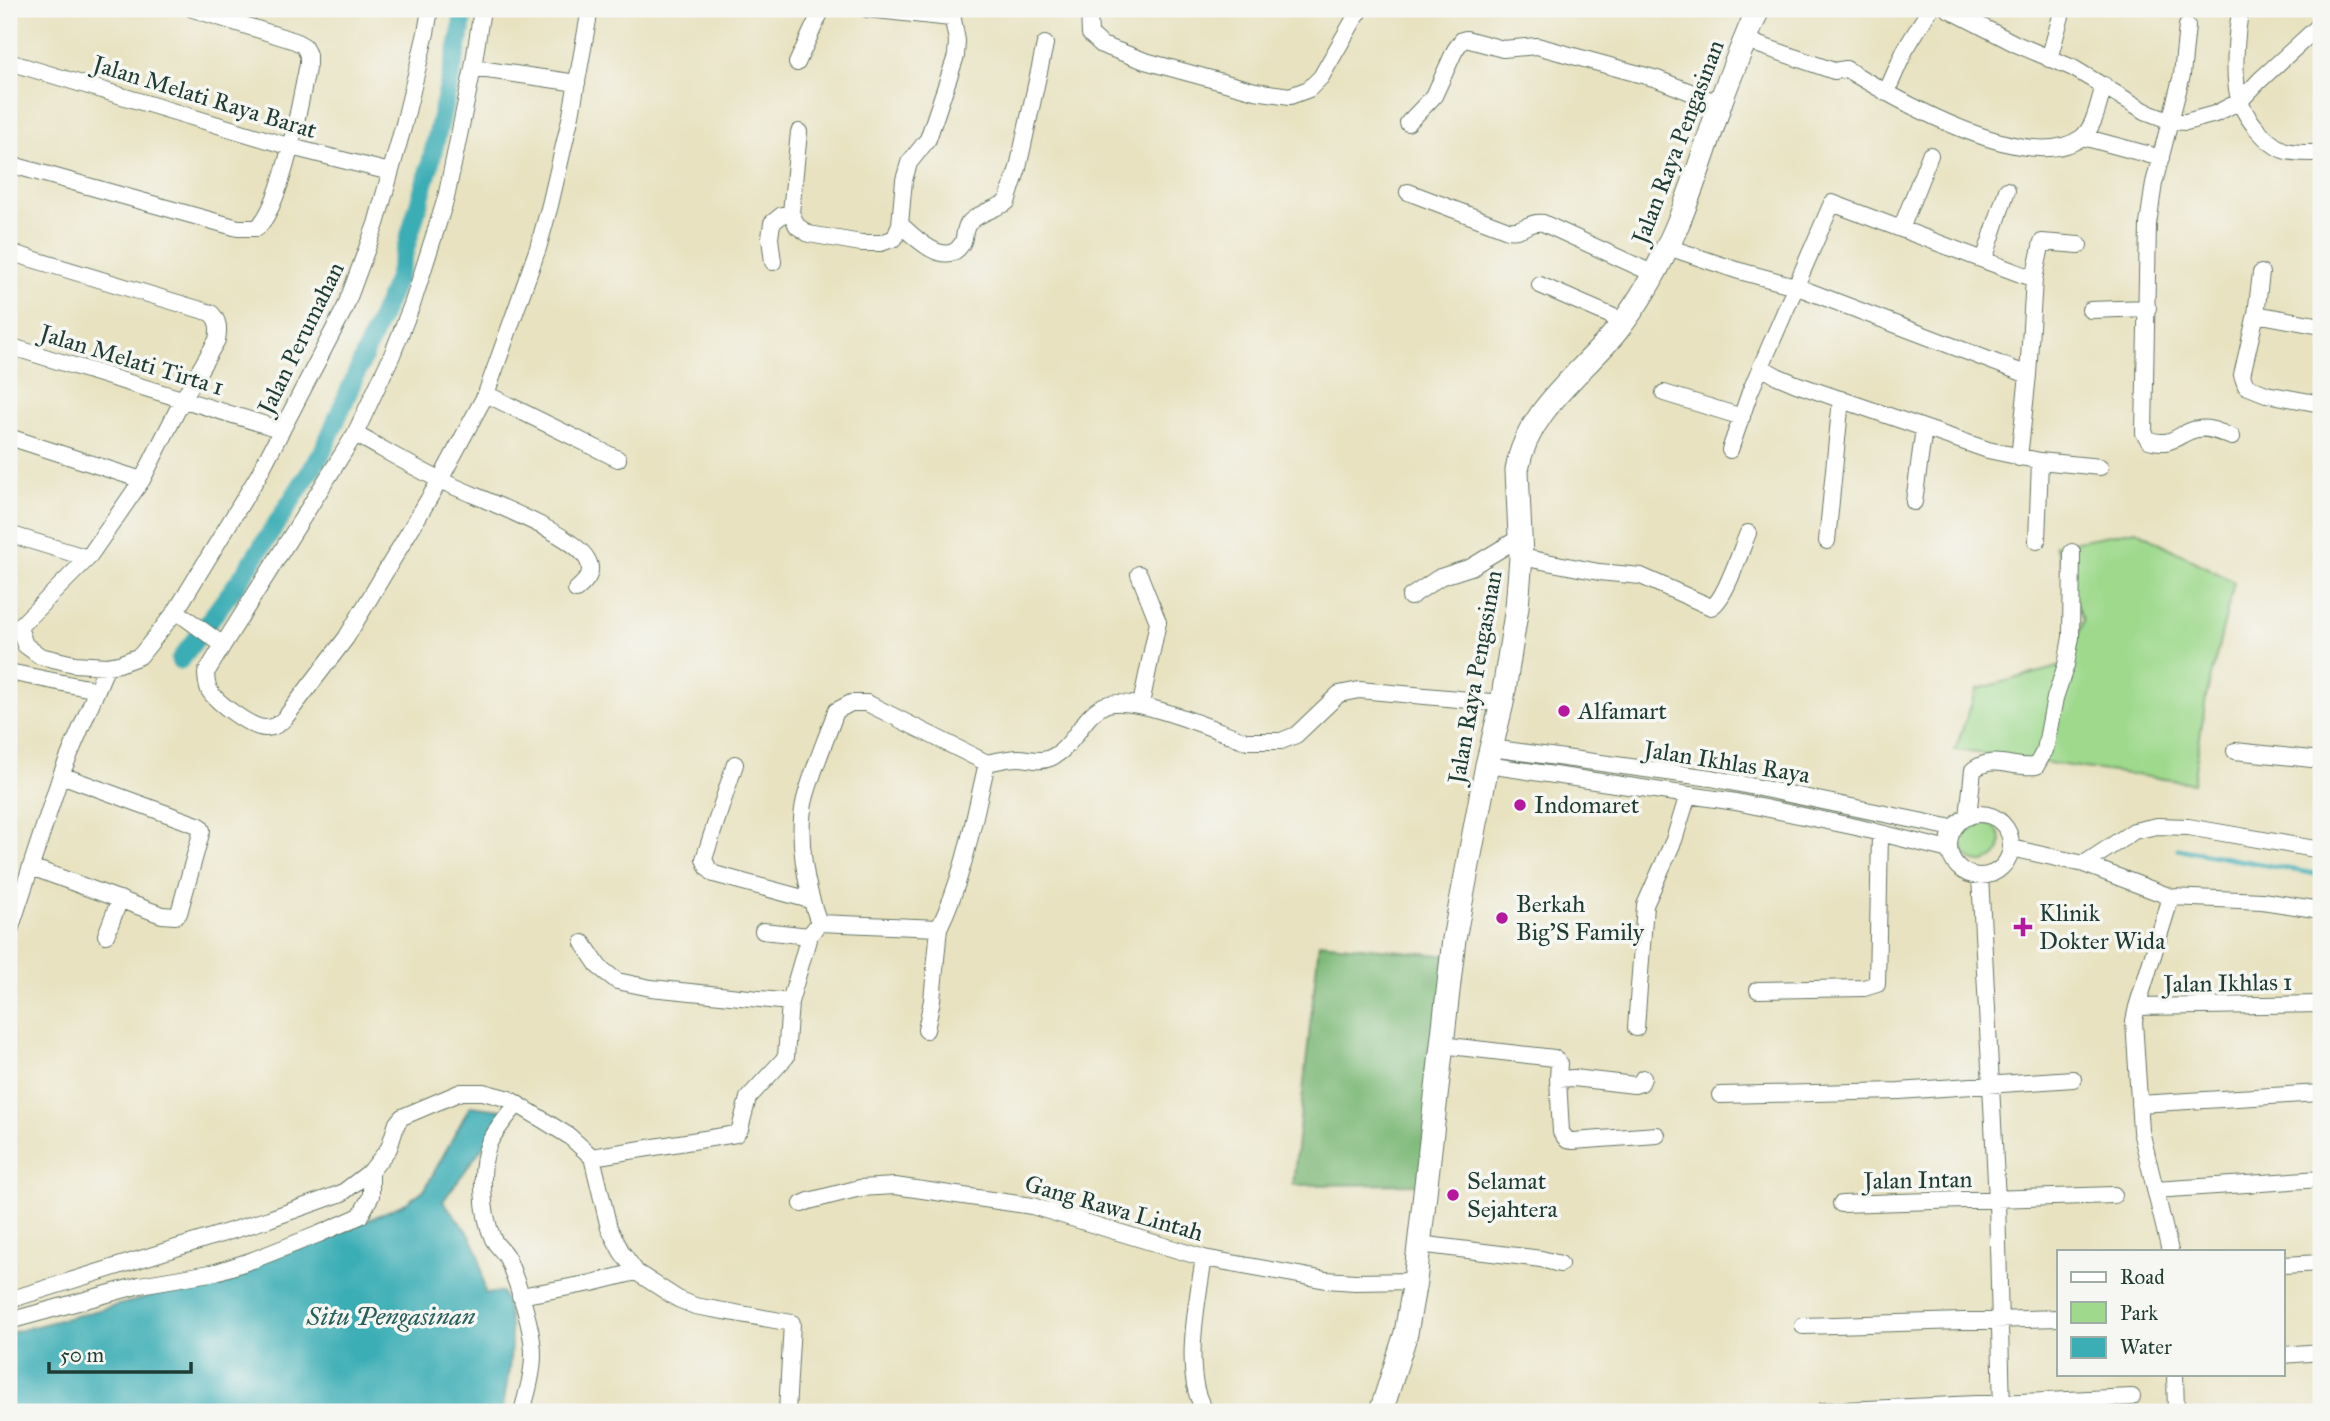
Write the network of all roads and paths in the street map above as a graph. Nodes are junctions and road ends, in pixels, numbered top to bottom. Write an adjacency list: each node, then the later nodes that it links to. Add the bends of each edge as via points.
1 (193, 9): 32 (street, via 304,46 308,64)
2 (430, 9): 37 (street, Jalan Perumahan)
3 (482, 9): 22 (street)
4 (590, 9): 23 (street)
5 (822, 9): 21 (street)
6 (867, 9): 14 (street)
7 (1089, 9): 12 (street, via 1090,34 1102,45 1194,75 1290,96 1310,89 1321,77)
8 (1930, 9): 25 (street)
9 (1948, 9): 19 (street)
10 (2063, 9): 19 (street)
11 (2241, 9): 26 (street, via 2236,45)
12 (1355, 10)
13 (1752, 11): 17 (main road, Jalan Raya Pengasinan)
14 (951, 13): 41 (street, via 956,56 928,139 909,163)
15 (2321, 24): 26 (street)
16 (2187, 26): 28 (street)
17 (1745, 37): 25 (street, via 1834,71 1846,69); 27 (main road, Jalan Raya Pengasinan)
18 (1045, 44): 41 (street, via 1007,202 970,222 960,248 948,253 922,245)
19 (2049, 58): 24 (street)
20 (9, 62): 32 (street, Jalan Melati Raya Barat)
21 (797, 63)
22 (473, 68): 23 (street); 69 (street, via 434,241 396,344)
23 (577, 83): 62 (street, via 538,248)
24 (2104, 85): 28 (street); 31 (street)
25 (1886, 93): 31 (street, via 1983,138 2010,145 2051,147)
26 (2240, 101): 28 (street, via 2200,119); 33 (street, via 2270,143 2293,152)
27 (1721, 104): 29 (street, via 1657,79 1537,46 1503,50 1466,39 1455,50 1434,96); 44 (main road, Jalan Raya Pengasinan)
28 (2171, 121): 35 (street)
29 (1408, 123)
30 (799, 132): 40 (street)
31 (2084, 137): 35 (street)
32 (290, 148): 36 (street, via 270,210 257,228 238,228); 37 (street, Jalan Melati Raya Barat)
33 (2321, 153)
34 (1930, 155): 42 (street)
35 (2161, 158): 53 (street, via 2148,224)
36 (9, 164)
37 (390, 172): 68 (street, Jalan Perumahan, via 345,308)
38 (2007, 190): 46 (street)
39 (1408, 192): 49 (street, via 1508,230 1543,223)
40 (791, 213): 41 (street, via 797,226 809,234 861,243 890,241); 47 (street, via 772,223)
41 (900, 224)
42 (1901, 229): 46 (street); 52 (street, via 1832,203)
43 (2079, 245): 50 (street, via 2042,242)
44 (1668, 247): 49 (main road, Jalan Raya Pengasinan); 52 (street)
45 (9, 251): 64 (street, via 216,317 217,340)
46 (1984, 260): 50 (street)
47 (773, 262)
48 (2261, 273): 55 (street)
49 (1654, 274): 56 (main road, Jalan Raya Pengasinan)
50 (2034, 279): 60 (street)
51 (1540, 285): 56 (street)
52 (1795, 286): 59 (street); 60 (street)
53 (2148, 308): 54 (street); 70 (street, via 2145,436 2161,442 2189,431 2211,429)
54 (2090, 310)
55 (2256, 314): 57 (street); 65 (street, via 2242,375 2246,386)
56 (1623, 321): 84 (main road, Jalan Raya Pengasinan, via 1525,438 1517,470)
57 (2321, 326)
58 (9, 346): 64 (street, Jalan Melati Tirta 1)
59 (1761, 367): 63 (street); 66 (street)
60 (2028, 375): 73 (street)
61 (1664, 393): 66 (street)
62 (486, 394): 74 (street); 78 (street)
63 (1841, 398): 67 (street); 82 (street)
64 (183, 399): 68 (street, Jalan Melati Tirta 1); 77 (street)
65 (2321, 404)
66 (1742, 417): 72 (street)
67 (1924, 428): 73 (street); 79 (street)
68 (282, 430): 90 (street, Jalan Perumahan)
69 (355, 433): 78 (street); 92 (street)
70 (2232, 437)
71 (9, 438): 77 (street)
72 (1730, 450)
73 (2020, 458): 75 (street)
74 (618, 459)
75 (2040, 461): 76 (street); 83 (street)
76 (2100, 467)
77 (142, 480): 86 (street)
78 (440, 480): 88 (street, via 536,523 583,553 591,570); 92 (street, via 346,638 278,725 259,727 215,698 206,681)
79 (1914, 502)
80 (1748, 533): 84 (street, via 1724,591 1711,607 1641,576 1599,572)
81 (9, 534): 86 (street)
82 (1827, 541)
83 (2037, 541)
84 (1520, 547): 89 (street, via 1440,577); 96 (main road, Jalan Raya Pengasinan, via 1517,607)
85 (2072, 552): 105 (street, via 2071,637 2045,750 2036,766 1992,762 1973,771)
86 (88, 558): 91 (street)
87 (1139, 574): 97 (street, via 1158,622)
88 (576, 590)
89 (1410, 597)
90 (181, 615): 92 (street); 93 (street, Jalan Perumahan, via 140,656)
91 (14, 625): 93 (street, via 25,645 40,656)
92 (220, 643)
93 (107, 666): 95 (street)
94 (9, 672): 95 (street)
95 (97, 690): 103 (street)
96 (1502, 703): 97 (street, via 1359,690 1339,694 1296,734 1281,741 1257,742); 99 (main road, Jalan Raya Pengasinan)
97 (1141, 704): 101 (street, via 1105,705 1047,760)
98 (2235, 751): 100 (street)
99 (1489, 756): 104 (street); 106 (street, Jalan Ikhlas Raya, via 1710,778); 130 (main road, Jalan Raya Pengasinan, via 1454,939)
100 (2321, 760)
101 (987, 763): 116 (street, via 867,703 851,703 836,711 805,801 802,847); 118 (street, via 966,850)
102 (735, 764): 116 (street, via 704,859 708,868 714,874)
103 (61, 775): 112 (street); 115 (street, via 193,822 202,830 175,916)
104 (1688, 795): 107 (street); 128 (street, via 1645,905)
105 (1968, 817): 106 (street); 108 (street, via 1984,814 1995,818 2010,836)
106 (1953, 828): 109 (street)
107 (1880, 834): 109 (street); 124 (street, via 1877,984)
108 (2011, 848): 111 (street); 113 (street, via 2006,862 1995,872)
109 (1949, 850): 113 (street, via 1954,864)
110 (2321, 850): 111 (street, via 2157,826 2134,831)
111 (2084, 864): 114 (street)
112 (31, 867): 115 (street); 121 (street)
113 (1980, 876): 134 (street)
114 (2171, 897): 117 (street, via 2262,901); 127 (street)
115 (120, 899): 122 (street)
116 (810, 900): 119 (street)
117 (2321, 910)
118 (939, 928): 119 (street); 129 (street)
119 (814, 929): 120 (street); 125 (street)
120 (763, 931)
121 (9, 933)
122 (106, 935)
123 (583, 943): 125 (street, via 599,968 617,981)
124 (1758, 990)
125 (790, 1002): 140 (street, via 786,1057 748,1098 736,1134)
126 (2321, 1004): 127 (street, Jalan Ikhlas 1)
127 (2137, 1007): 138 (street)
128 (1636, 1028)
129 (926, 1030)
130 (1441, 1045): 132 (street, via 1554,1058 1559,1063); 148 (main road, Jalan Raya Pengasinan)
131 (1643, 1078): 132 (street, via 1634,1085)
132 (1558, 1079): 139 (street, via 1561,1132 1567,1140)
133 (2073, 1079): 134 (street)
134 (1990, 1084): 136 (street); 145 (street)
135 (2321, 1093): 138 (street)
136 (1720, 1095)
137 (517, 1104): 140 (street, via 569,1136); 141 (street, via 496,1094 473,1091 411,1112 397,1123 389,1148); 156 (street, via 486,1151 483,1183 493,1239 507,1257)
138 (2139, 1104): 143 (street)
139 (1657, 1135)
140 (592, 1157): 154 (street, via 609,1228)
141 (371, 1171): 157 (street, via 342,1193 281,1215); 160 (street, via 371,1196 360,1216 319,1234 216,1272 140,1285)
142 (2321, 1179): 143 (street)
143 (2155, 1189): 149 (street)
144 (2114, 1195): 145 (street, Jalan Intan)
145 (1997, 1200): 147 (street, Jalan Intan); 159 (street)
146 (803, 1205): 150 (street, Gang Rawa Lintah, via 860,1188 895,1186 1032,1206)
147 (1841, 1205)
148 (1419, 1244): 152 (street); 155 (main road, Jalan Raya Pengasinan)
149 (2170, 1250)
150 (1204, 1258): 155 (street, Gang Rawa Lintah, via 1326,1280); 170 (street, via 1193,1332 1196,1392)
151 (2321, 1263): 153 (street)
152 (1560, 1264)
153 (2284, 1265)
154 (636, 1272): 156 (street); 169 (street, via 695,1306 792,1323)
155 (1415, 1281): 171 (main road, Jalan Raya Pengasinan, via 1404,1341)
156 (520, 1296): 168 (street, via 533,1352)
157 (9, 1300)
158 (2057, 1318): 159 (street)
159 (2001, 1320): 161 (street); 166 (street)
160 (9, 1321)
161 (1803, 1326)
162 (2321, 1352): 163 (street)
163 (2284, 1355)
164 (2175, 1376): 172 (street)
165 (2132, 1398): 166 (street)
166 (2002, 1408): 167 (street)
167 (1823, 1411)
168 (522, 1412)
169 (787, 1412)
170 (1207, 1412)
171 (1381, 1412)
172 (2176, 1412)

